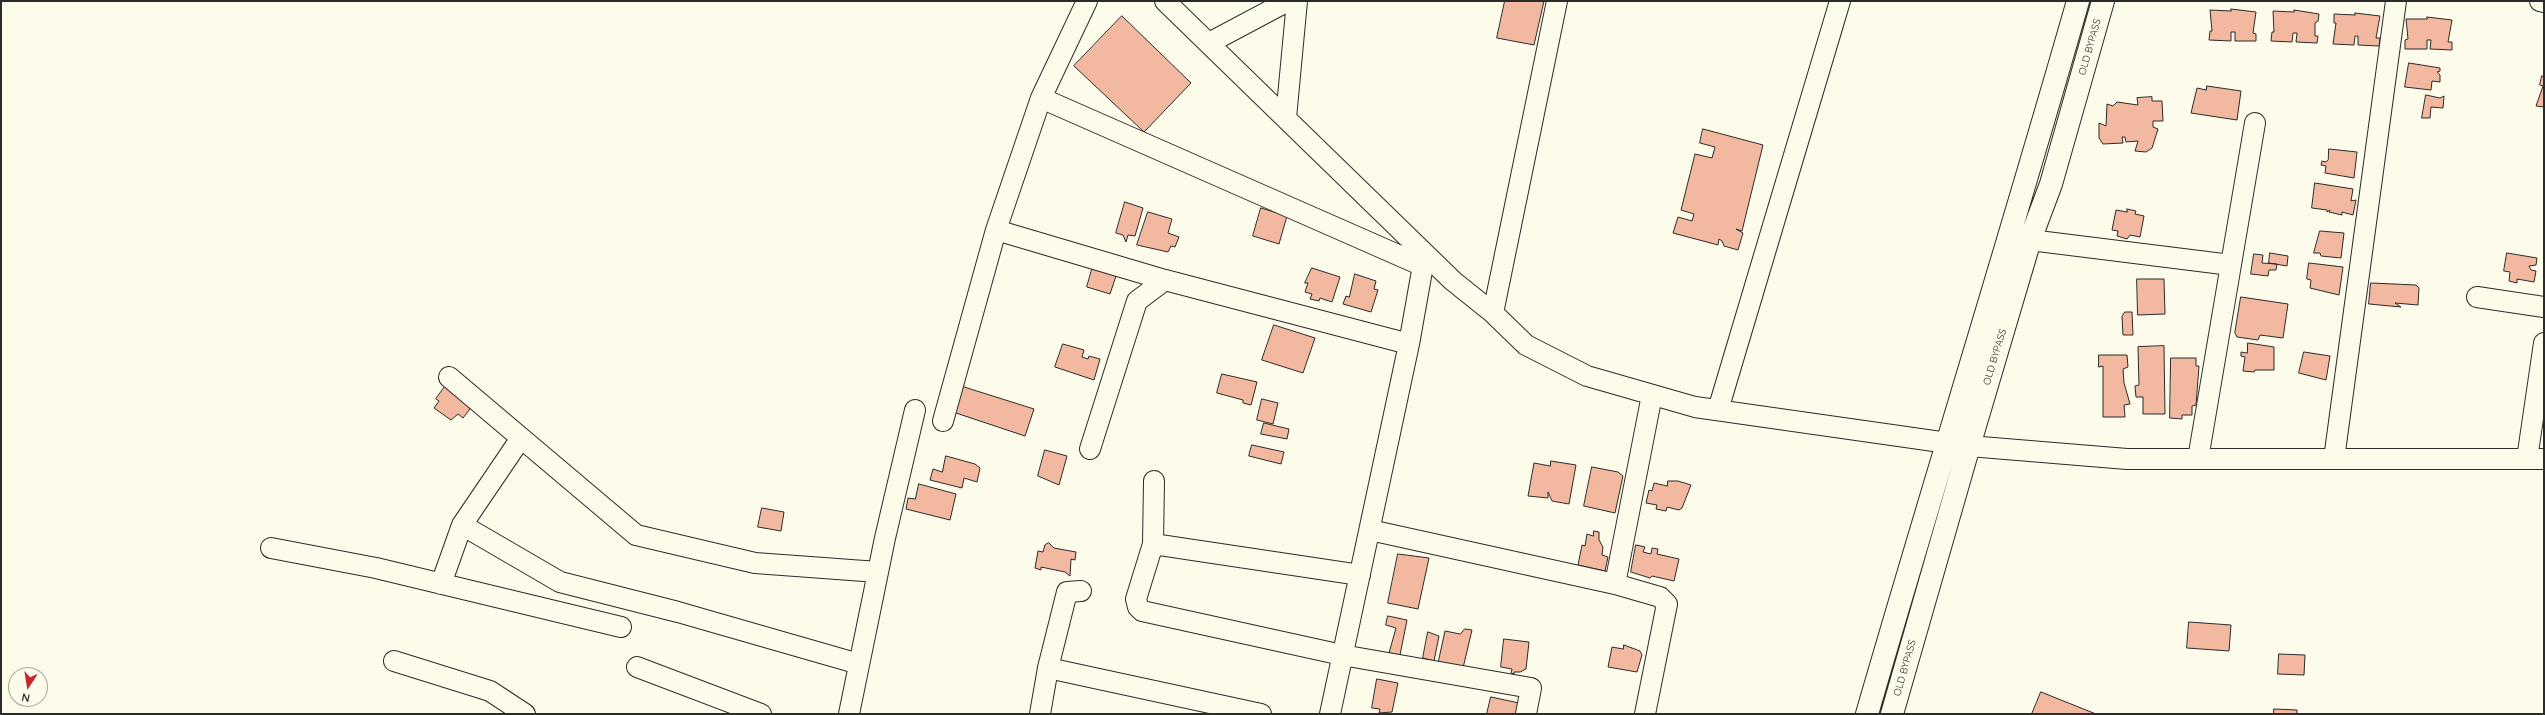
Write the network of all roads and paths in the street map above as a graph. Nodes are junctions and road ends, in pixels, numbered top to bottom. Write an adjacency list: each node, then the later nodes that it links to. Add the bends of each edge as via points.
1 (1087, 1): 13 (street)
2 (1165, 1): 12 (street)
3 (1288, 1): 12 (street)
4 (1297, 1): 14 (street)
5 (1558, 1): 25 (street)
6 (1840, 1): 31 (street)
7 (2078, 1): 16 (main road)
8 (2103, 1): 17 (main road, OLD BYPASS)
9 (2396, 1): 38 (street)
10 (2540, 1): 11 (street)
11 (2544, 2)
12 (1209, 43): 14 (street)
13 (1041, 98): 18 (street); 20 (street)
14 (1286, 118): 20 (street)
15 (2255, 123): 21 (street)
16 (2027, 180): 17 (main road); 34 (main road)
17 (2051, 184): 19 (main road, OLD BYPASS)
18 (996, 230): 22 (street); 32 (street)
19 (2030, 240): 21 (street); 35 (main road, OLD BYPASS)
20 (1424, 260): 25 (street); 27 (street)
21 (2231, 265): 37 (street)
22 (1165, 280): 27 (street); 36 (street, via 1137,301)
23 (2476, 296): 24 (street)
24 (2544, 308)
25 (1493, 313): 29 (street, via 1526,344 1587,376)
26 (2544, 343): 39 (street)
27 (1409, 344): 42 (street)
28 (449, 377): 33 (street)
29 (1652, 395): 31 (street, via 1695,407); 48 (street)
30 (915, 410): 45 (street)
31 (1718, 410): 34 (street)
32 (943, 421)
33 (521, 438): 41 (street); 45 (street, via 636,535 755,563)
34 (1945, 443): 35 (street); 64 (main road)
35 (1968, 446): 37 (street, via 2127,459); 65 (main road, OLD BYPASS)
36 (1090, 449)
37 (2198, 459): 38 (street)
38 (2334, 459): 39 (street)
39 (2535, 459)
40 (1154, 481): 43 (street)
41 (462, 525): 47 (street); 53 (street, via 560,582 678,612)
42 (1370, 530): 46 (street); 48 (street)
43 (1153, 544): 46 (street); 51 (street, via 1136,599 1142,611)
44 (271, 548): 47 (street)
45 (878, 572): 53 (street)
46 (1360, 575): 51 (street)
47 (441, 584): 50 (street)
48 (1615, 584): 63 (street, via 1660,597 1667,604)
49 (1081, 591): 55 (street, via 1067,592)
50 (621, 627)
51 (1342, 655): 61 (street); 62 (street, via 1531,688)
52 (394, 661): 56 (street, via 490,691)
53 (859, 664): 58 (street)
54 (637, 667): 57 (street)
55 (1048, 668): 59 (street); 60 (street)
56 (525, 714)
57 (761, 714)
58 (849, 714)
59 (1040, 714)
60 (1261, 714)
61 (1330, 714)
62 (1526, 714)
63 (1645, 714)
64 (1867, 714)
65 (1892, 714)

